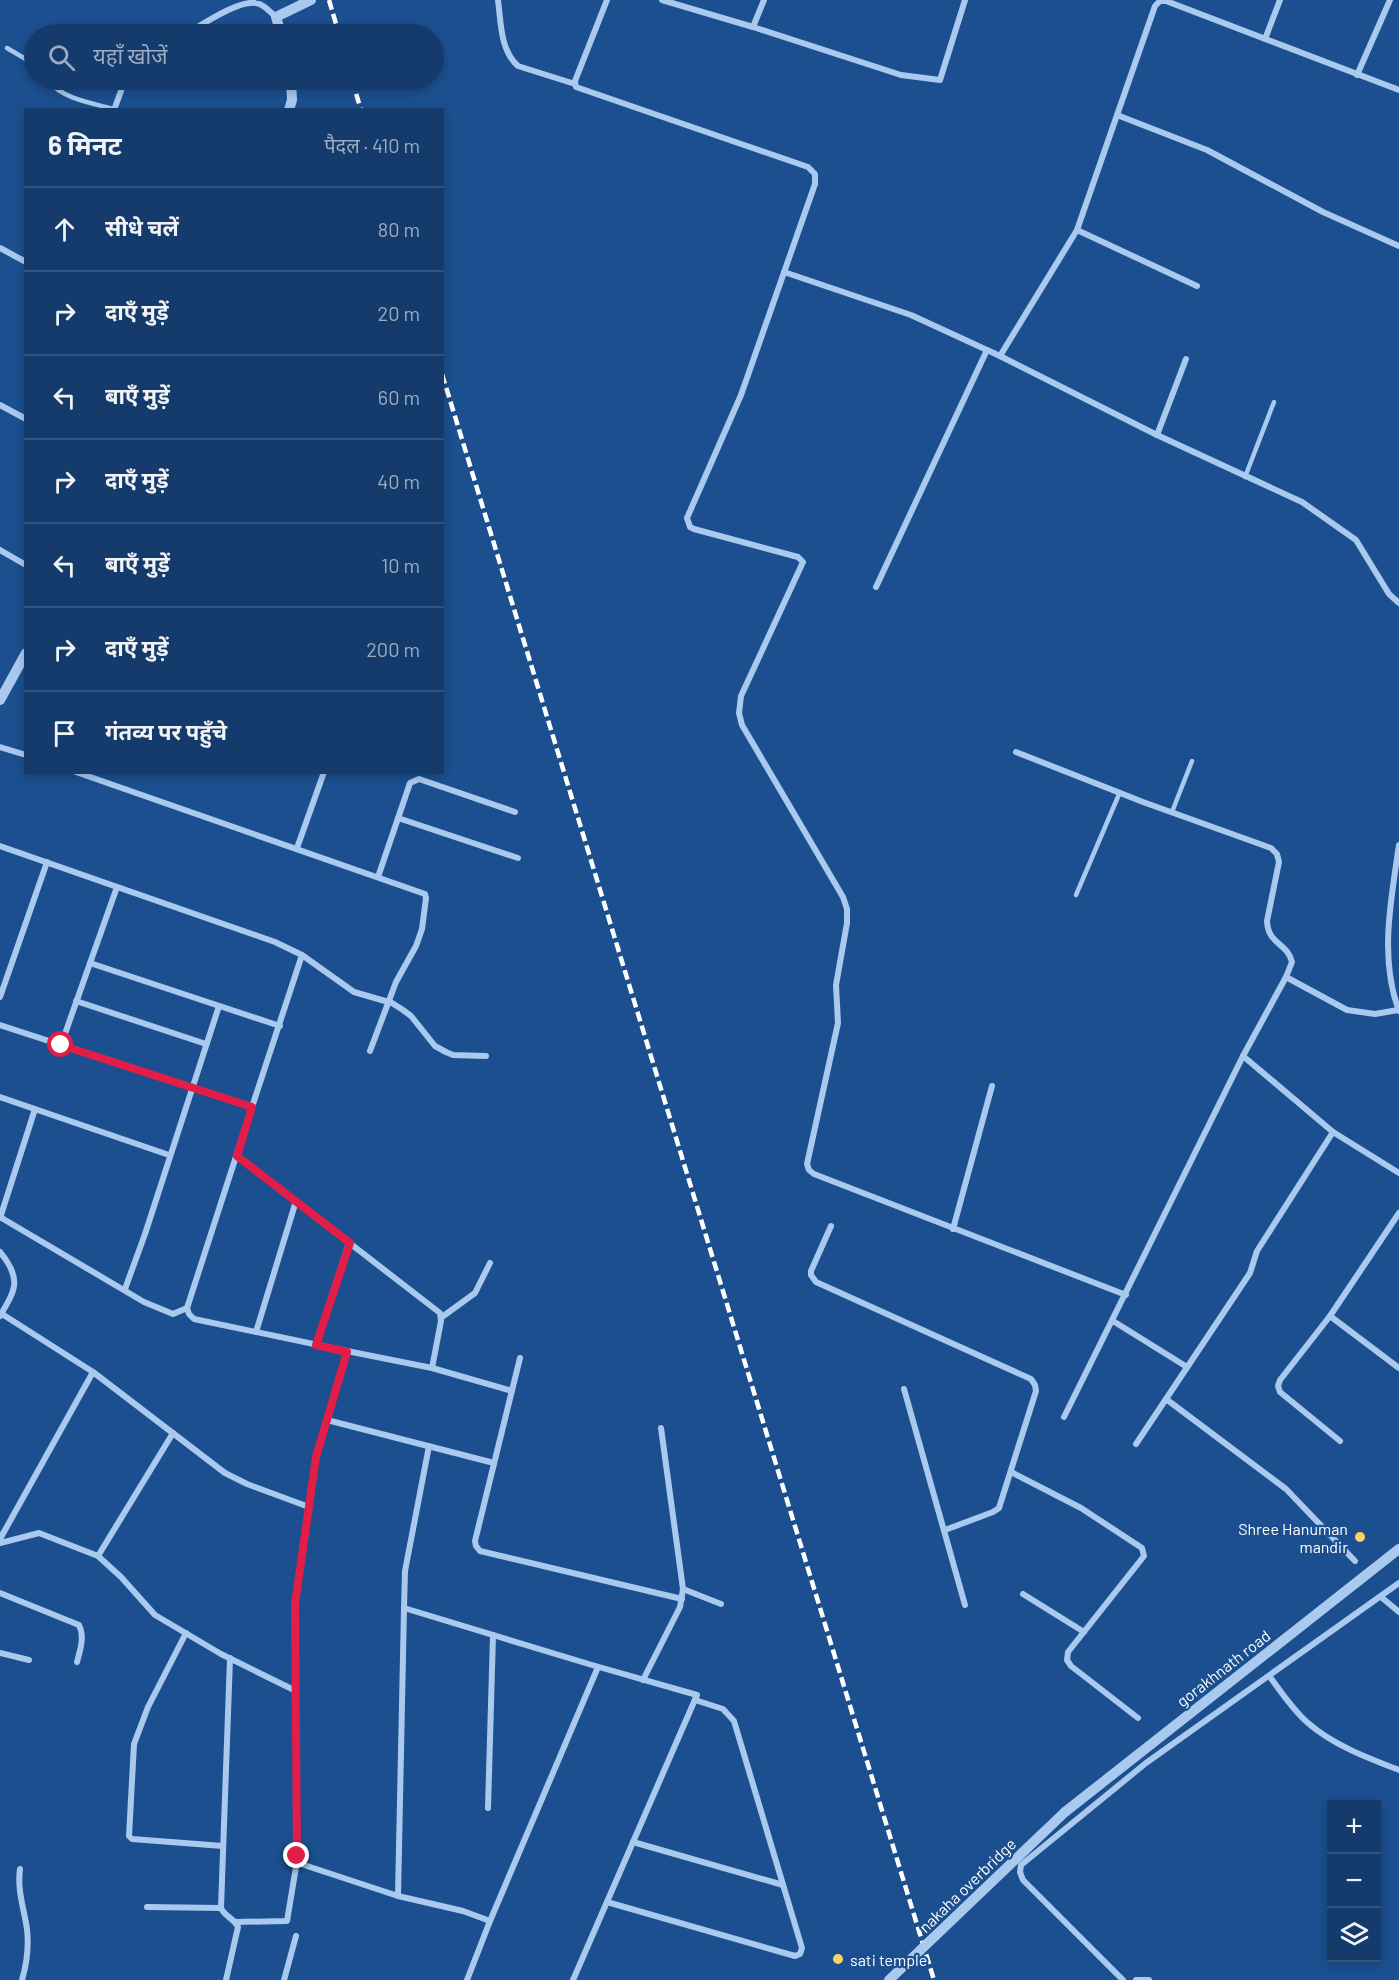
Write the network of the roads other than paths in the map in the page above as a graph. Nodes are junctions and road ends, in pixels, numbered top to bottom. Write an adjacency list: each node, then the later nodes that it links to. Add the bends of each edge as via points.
1 (311, 0): 13 (street)
2 (498, 0): 21 (street, via 504,43 512,60 518,66)
3 (607, 0): 21 (street)
4 (662, 0): 11 (street)
5 (764, 0): 16 (street)
6 (965, 0): 16 (street, via 940,80 901,75)
7 (1188, 0): 12 (street)
8 (1280, 0): 17 (street)
9 (1390, 0): 20 (street)
10 (256, 1): 13 (street); 14 (street, via 234,7)
11 (680, 2): 16 (street)
12 (1185, 8): 17 (street); 29 (street, via 1166,1 1155,6)
13 (276, 17): 15 (street)
14 (204, 24)
15 (278, 24)
16 (753, 27)
17 (1264, 39): 20 (street)
18 (7, 48): 19 (lane)
19 (24, 58)
20 (1357, 75): 25 (street)
21 (575, 84): 34 (street, via 808,167 815,184)
22 (59, 90): 26 (lane)
23 (121, 90): 27 (street)
24 (292, 90): 28 (street)
25 (1399, 90)
26 (110, 108)
27 (114, 108)
28 (290, 108)
29 (1117, 115): 30 (street); 31 (street, via 1207,150 1323,212)
30 (1077, 230): 35 (street); 37 (street)
31 (1399, 246)
32 (0, 248): 33 (street)
33 (24, 261)
34 (784, 272): 36 (street, via 910,315); 96 (street, via 741,395 687,518 694,529 798,557 803,562 741,696 739,713 742,725 847,909 836,985 838,1023 807,1164 809,1170)
35 (1197, 286)
36 (987, 350): 37 (street); 46 (street)
37 (1000, 356): 42 (street)
38 (1186, 359): 42 (street)
39 (1274, 402): 43 (lane)
40 (0, 405): 41 (street)
41 (24, 418)
42 (1157, 435): 43 (street)
43 (1245, 477): 47 (street, via 1302,502 1349,535)
44 (0, 550): 45 (street)
45 (24, 564)
46 (876, 587)
47 (1399, 603)
48 (24, 657): 49 (street)
49 (0, 700)
50 (0, 747): 52 (street)
51 (1016, 752): 56 (street)
52 (24, 754)
53 (1192, 761): 58 (lane)
54 (82, 774): 62 (street)
55 (323, 774): 62 (street)
56 (1120, 792): 58 (street); 67 (lane)
57 (515, 812): 59 (street, via 419,779 410,783)
58 (1172, 812): 70 (street, via 1270,848 1276,854 1279,862 1267,929 1290,956 1292,962)
59 (398, 818): 63 (street); 65 (street)
60 (1399, 845): 75 (street, via 1388,918 1387,957)
61 (0, 846): 64 (street)
62 (297, 848): 65 (street)
63 (518, 858)
64 (47, 862): 66 (street); 71 (street)
65 (378, 877): 73 (street, via 425,894 426,898 416,946)
66 (117, 887): 68 (street); 69 (street)
67 (1076, 895)
68 (302, 955): 73 (street, via 354,992); 77 (street)
69 (90, 963): 72 (street); 74 (street)
70 (1286, 977): 75 (street, via 1347,1010 1375,1014); 82 (street)
71 (0, 997)
72 (76, 1001): 78 (street); 79 (street)
73 (388, 1002): 80 (street); 81 (street, via 411,1016 435,1046 453,1055)
74 (219, 1006): 77 (street); 78 (street)
75 (1399, 1010)
76 (0, 1025): 79 (street)
77 (280, 1026): 86 (street)
78 (206, 1044): 84 (street)
79 (61, 1045): 84 (street)
80 (370, 1051)
81 (486, 1056)
82 (1243, 1056): 88 (street); 101 (street)
83 (992, 1086): 96 (street)
84 (192, 1088): 86 (street); 89 (street)
85 (0, 1097): 87 (street)
86 (252, 1107): 90 (street)
87 (35, 1109): 89 (street); 94 (street)
88 (1333, 1132): 91 (street); 111 (street, via 1257,1251 1250,1273)
89 (170, 1155): 100 (street)
90 (237, 1156): 92 (street); 102 (street)
91 (1399, 1173)
92 (296, 1201): 97 (street); 107 (street)
93 (1399, 1213): 104 (street)
94 (0, 1217): 100 (street)
95 (831, 1226): 126 (street, via 811,1271 816,1282 1031,1379 1036,1391)
96 (953, 1229): 101 (street)
97 (350, 1243): 105 (street); 108 (street)
98 (0, 1252): 103 (street, via 15,1275 16,1284)
99 (490, 1263): 105 (street, via 475,1293)
100 (125, 1289): 102 (street, via 172,1314)
101 (1126, 1295): 106 (street)
102 (187, 1308): 107 (street, via 194,1319)
103 (1, 1316): 114 (street)
104 (1330, 1316): 113 (street); 122 (street, via 1278,1386 1280,1392)
105 (442, 1317): 112 (street)
106 (1113, 1321): 111 (street); 118 (street)
107 (256, 1332): 108 (street)
108 (316, 1345): 109 (street)
109 (347, 1352): 112 (street); 119 (street)
110 (520, 1358): 116 (street)
111 (1187, 1367): 117 (street)
112 (432, 1368): 116 (street)
113 (1399, 1368)
114 (93, 1372): 121 (street); 129 (street)
115 (904, 1389): 128 (street)
116 (512, 1390): 125 (street)
117 (1166, 1399): 123 (street); 132 (street, via 1286,1489)
118 (1064, 1417)
119 (327, 1420): 124 (street); 127 (street, via 316,1457)
120 (661, 1428): 134 (street)
121 (173, 1433): 127 (street, via 225,1473); 131 (street)
122 (1340, 1441)
123 (1136, 1444)
124 (429, 1446): 125 (street); 141 (street, via 405,1571)
125 (494, 1463): 138 (street, via 475,1541 480,1551)
126 (1011, 1472): 128 (street, via 999,1508); 143 (street, via 1081,1508 1144,1552)
127 (309, 1507): 153 (street, via 295,1604)
128 (945, 1530): 140 (street)
129 (0, 1541): 131 (street, via 39,1533)
130 (1399, 1549): 158 (street, gorakhnath road)
131 (98, 1556): 144 (street, via 155,1615)
132 (1355, 1561)
133 (1399, 1583): 137 (street)
134 (683, 1589): 138 (street); 139 (street)
135 (0, 1593): 149 (street, via 79,1625 82,1638)
136 (1023, 1594): 143 (street)
137 (1381, 1597): 142 (street); 151 (street)
138 (682, 1599): 152 (street)
139 (721, 1604)
140 (965, 1605)
141 (404, 1608): 145 (street); 164 (street)
142 (1399, 1612)
143 (1084, 1632): 155 (street, via 1068,1652 1071,1666)
144 (186, 1633): 147 (street); 160 (street, via 148,1707 134,1744 129,1836)
145 (493, 1635): 150 (street); 157 (street)
146 (0, 1653): 148 (street)
147 (230, 1658): 153 (street); 160 (street)
148 (29, 1660)
149 (77, 1662)
150 (598, 1667): 152 (street); 168 (street)
151 (1270, 1677): 156 (street, via 1310,1725); 177 (street, via 1146,1763 1021,1865 1023,1880)
152 (643, 1680): 154 (street, via 697,1695)
153 (296, 1691): 161 (street)
154 (695, 1700): 159 (street); 163 (street, via 723,1709 734,1721)
155 (1138, 1718)
156 (1399, 1770)
157 (488, 1808)
158 (1065, 1812): 176 (street, nakaha overbridge, bridge)
159 (633, 1842): 163 (street); 165 (street)
160 (223, 1846): 167 (street)
161 (297, 1861): 164 (street); 169 (street, via 287,1921)
162 (20, 1869): 171 (street, via 19,1890 28,1946)
163 (783, 1885): 165 (street, via 802,1948 795,1956)
164 (398, 1896): 168 (street, via 439,1904)
165 (607, 1902): 175 (street)
166 (147, 1907): 167 (street)
167 (221, 1908): 169 (street)
168 (490, 1921): 174 (street)
169 (236, 1922): 172 (street, via 238,1932)
170 (296, 1936): 173 (street)
171 (22, 1980)
172 (226, 1980)
173 (284, 1980)
174 (467, 1980)
175 (573, 1980)
176 (889, 1980)
177 (1123, 1980)
178 (1136, 1980): 179 (street)
179 (1149, 1980)

